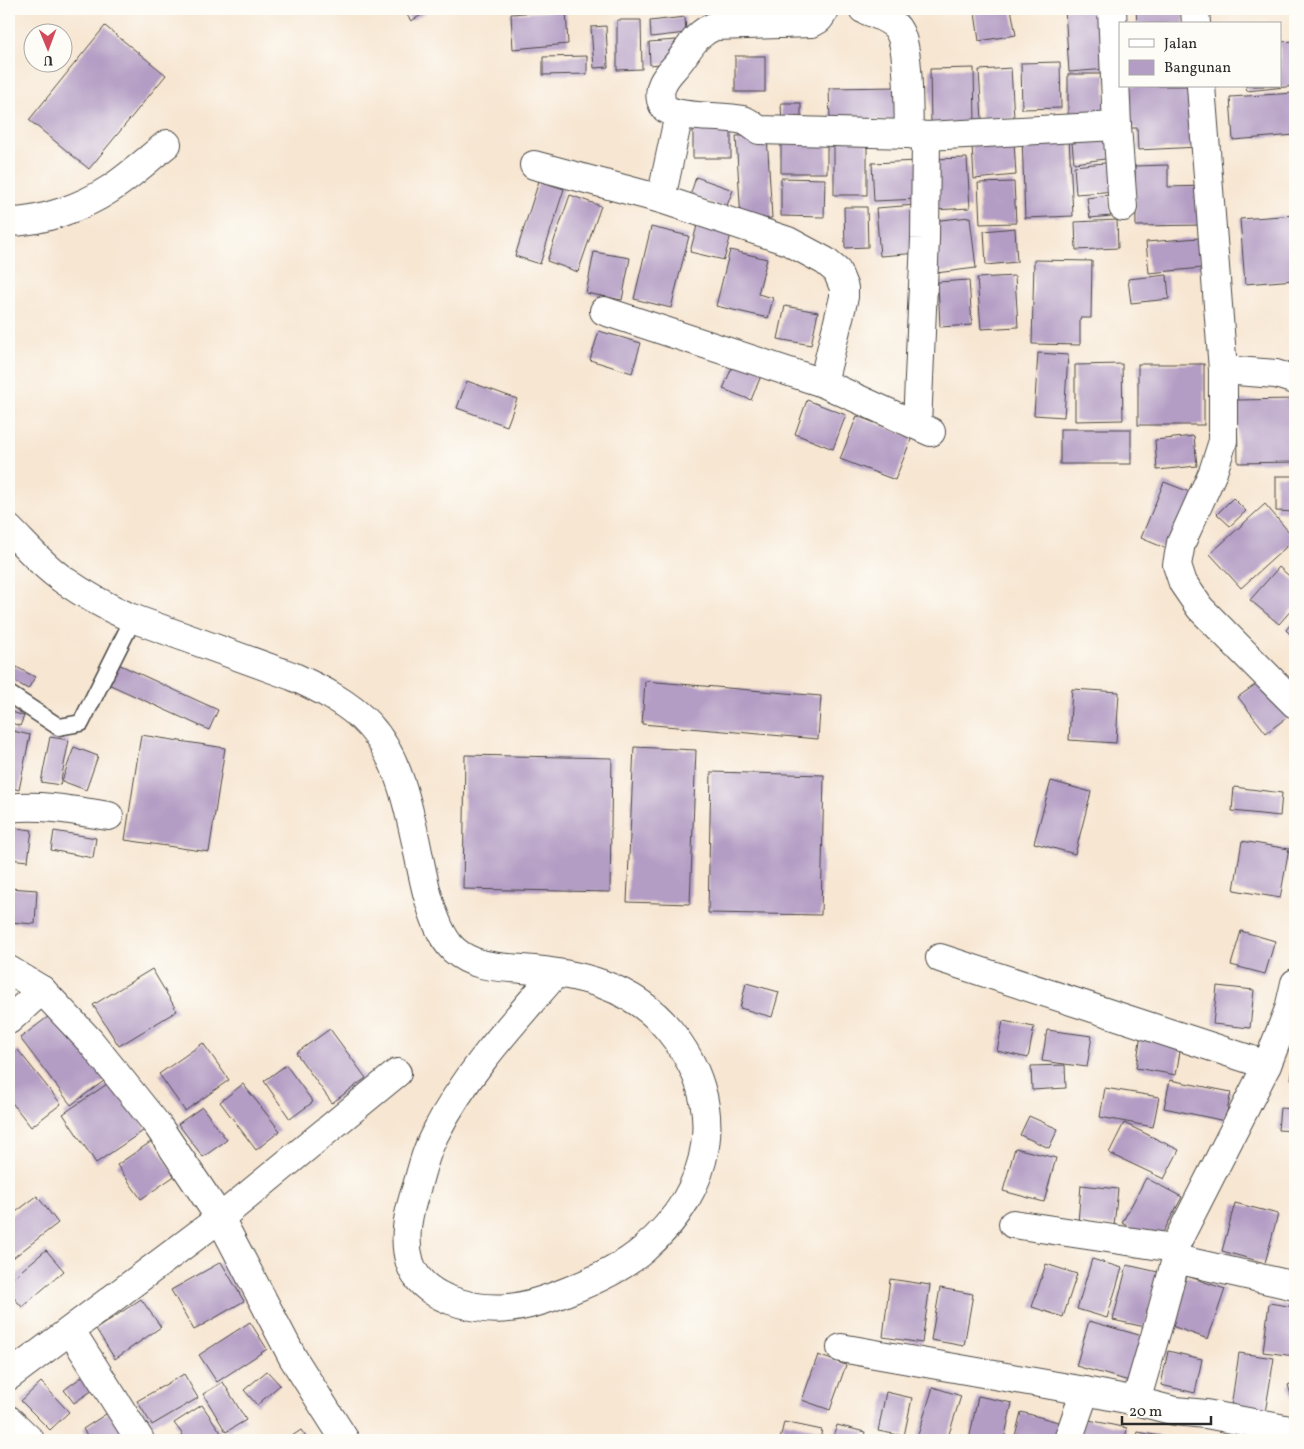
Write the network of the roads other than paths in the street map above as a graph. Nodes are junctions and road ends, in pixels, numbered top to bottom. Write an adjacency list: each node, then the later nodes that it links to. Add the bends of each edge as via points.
1 (826, 9): 5 (street, via 812,23)
2 (863, 9): 10 (street, via 899,29)
3 (1112, 9): 9 (street)
4 (1195, 9): 6 (street)
5 (729, 17): 8 (street, via 698,35 676,67 664,78 660,96 662,104)
6 (1196, 22)
7 (1201, 88): 17 (street)
8 (680, 114): 10 (street, via 744,120 759,130); 13 (street)
9 (1117, 126): 10 (street); 14 (street)
10 (917, 135): 19 (street, via 925,239 924,428)
11 (167, 144): 15 (street, via 109,189 73,208 24,222)
12 (534, 165): 13 (street)
13 (661, 199): 19 (street, via 788,241 837,271 844,297)
14 (1123, 207)
15 (9, 222)
16 (604, 311): 19 (street)
17 (1223, 370): 18 (street, via 1276,374); 23 (street, via 1220,454 1181,543 1177,559 1179,574 1200,608)
18 (1295, 380)
19 (823, 383)
20 (9, 529): 21 (street, via 64,581)
21 (133, 619): 22 (lane, via 81,723 59,726); 28 (street, via 292,676 318,687 348,706 370,726 397,774 410,811 430,903 446,940 466,958 480,964)
22 (9, 694)
23 (1295, 704)
24 (9, 808): 25 (street, via 52,808)
25 (109, 816)
26 (940, 958): 32 (street)
27 (9, 970): 30 (street)
28 (556, 972): 28 (street, via 604,983 631,996 670,1030 686,1055 703,1096 706,1152 695,1183 685,1204 642,1252 590,1283 521,1306 493,1310 438,1296 415,1273 406,1243 410,1205 434,1135 458,1094)
29 (1295, 983): 32 (street, via 1289,1009)
30 (42, 990): 31 (street); 34 (street, via 90,1041 158,1126)
31 (9, 1020)
32 (1266, 1065): 36 (street)
33 (397, 1074): 34 (street)
34 (220, 1218): 38 (street); 47 (street, via 293,1358)
35 (1014, 1224): 36 (street)
36 (1175, 1254): 37 (street); 42 (street)
37 (1295, 1286)
38 (71, 1331): 40 (street); 46 (street)
39 (841, 1348): 41 (street)
40 (9, 1376)
41 (1084, 1391): 42 (street); 48 (street)
42 (1136, 1401): 44 (street, via 1175,1411)
43 (9, 1420): 45 (street)
44 (1295, 1431)
45 (30, 1440)
46 (140, 1440)
47 (345, 1440)
48 (1068, 1440)

